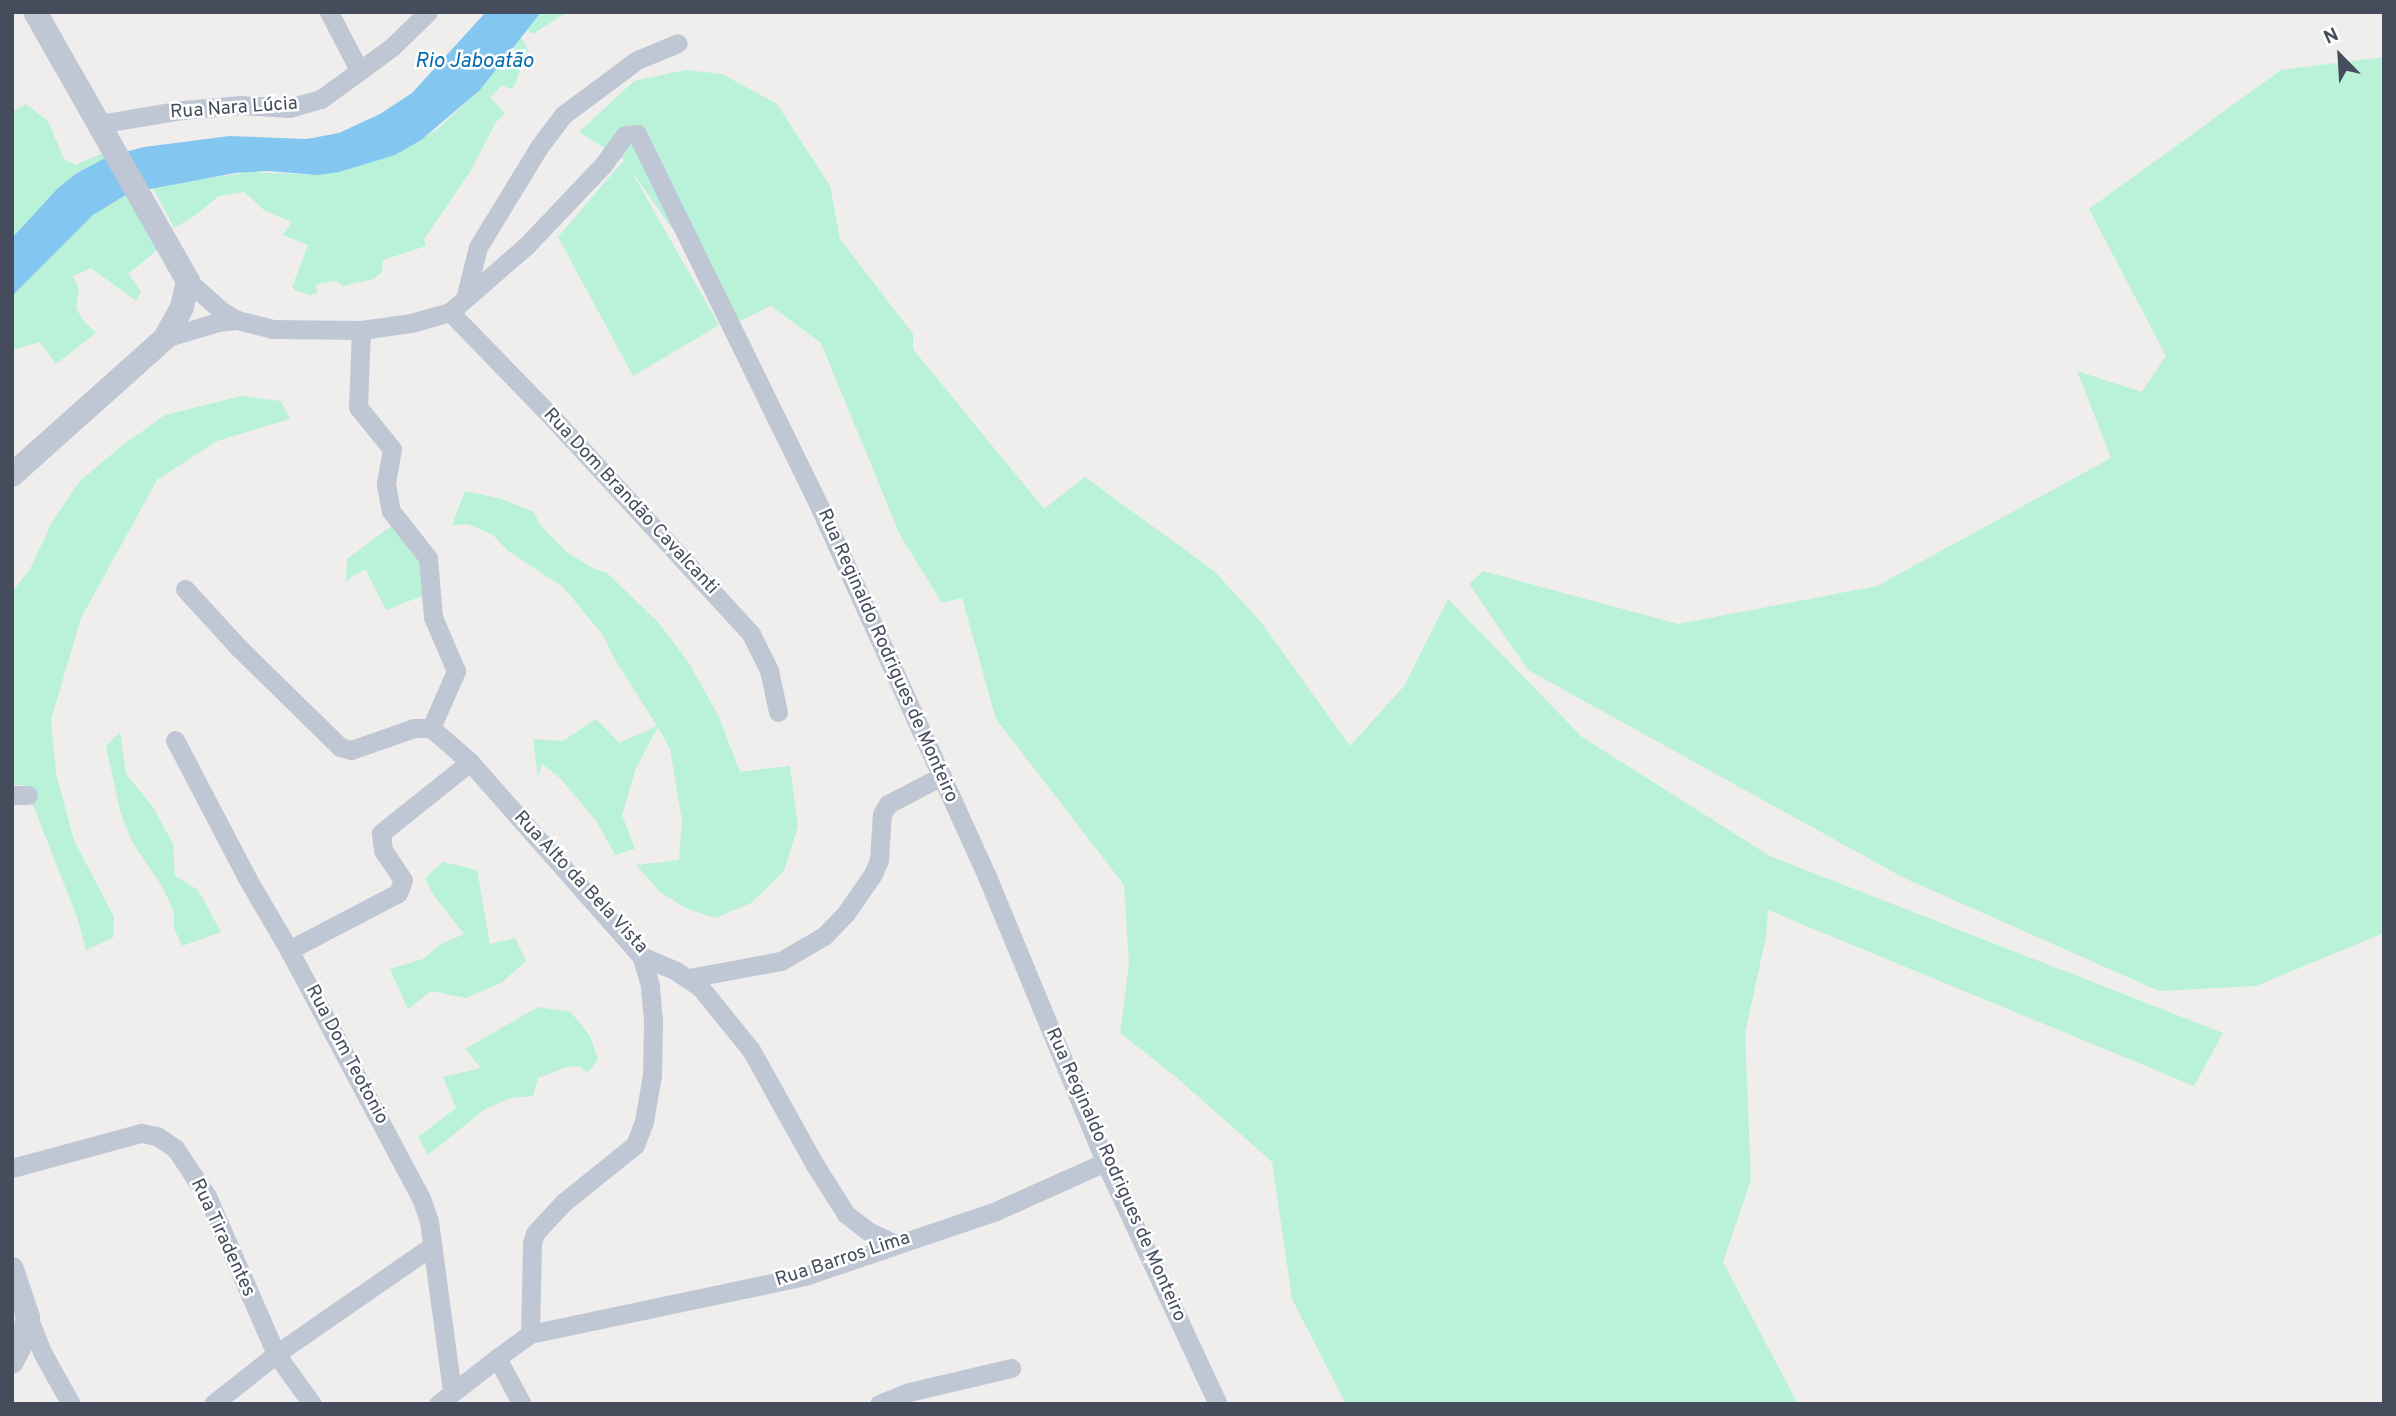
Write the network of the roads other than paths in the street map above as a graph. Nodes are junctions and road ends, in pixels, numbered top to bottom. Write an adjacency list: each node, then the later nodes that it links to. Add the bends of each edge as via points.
1 (35, 12): 6 (street)
2 (329, 12): 5 (street)
3 (428, 12): 5 (street, Rua Nara Lúcia, via 392,47)
4 (678, 43): 8 (street, via 637,60 563,115 478,247)
5 (359, 70): 6 (street, Rua Nara Lúcia, via 321,99 289,108 206,108)
6 (105, 134): 7 (street)
7 (188, 281): 10 (street); 12 (street, via 182,307)
8 (467, 295): 9 (street); 19 (street, Rua Reginaldo Rodrigues de Monteiro, via 526,246 603,165 625,135 636,134 820,506)
9 (450, 312): 11 (street, via 411,324); 15 (street, Rua Dom Brandão Cavalcanti, via 751,634 769,670)
10 (237, 320): 11 (street, via 272,329); 12 (street)
11 (361, 330): 16 (street, via 358,407 392,449 386,484 391,511 428,558 433,617 456,671)
12 (164, 338): 13 (street)
13 (12, 475)
14 (185, 589): 16 (street, via 340,747 351,750 414,728)
15 (778, 712)
16 (430, 729): 18 (street, Rua Alto da Bela Vista)
17 (175, 740): 20 (street, Rua Dom Teotonio)
18 (470, 762): 20 (street, via 381,833 383,850 403,880 398,893); 21 (street, Rua Alto da Bela Vista)
19 (942, 776): 22 (street, via 888,804 882,814 879,860 873,874 824,936 780,961); 23 (street, Rua Reginaldo Rodrigues de Monteiro)
20 (289, 950): 26 (street, Rua Dom Teotonio, via 411,1176 429,1221)
21 (641, 956): 22 (street, Rua Alto da Bela Vista); 29 (street, via 650,985 653,1021 652,1075 640,1137 535,1233)
22 (689, 978): 25 (street, Rua Alto da Bela Vista, via 751,1050 846,1214)
23 (1105, 1162): 25 (street, Rua Barros Lima, via 996,1211); 40 (street, Rua Reginaldo Rodrigues de Monteiro)
24 (12, 1168): 30 (street, Rua Tiradentes, via 135,1134 149,1133 175,1148 208,1196)
25 (894, 1243): 29 (street, Rua Barros Lima, via 805,1276)
26 (432, 1246): 30 (street); 34 (street, Rua Dom Teotonio)
27 (12, 1269): 28 (street)
28 (28, 1317): 32 (street); 35 (street)
29 (530, 1334): 31 (street, Rua Dom Teotonio)
30 (276, 1354): 36 (street); 37 (street, Rua Tiradentes)
31 (497, 1358): 34 (street, Rua Dom Teotonio); 38 (street)
32 (12, 1362)
33 (1011, 1368): 39 (street, via 909,1392)
34 (445, 1398)
35 (71, 1404)
36 (213, 1404)
37 (312, 1404)
38 (522, 1404)
39 (879, 1404)
40 (1218, 1404)

